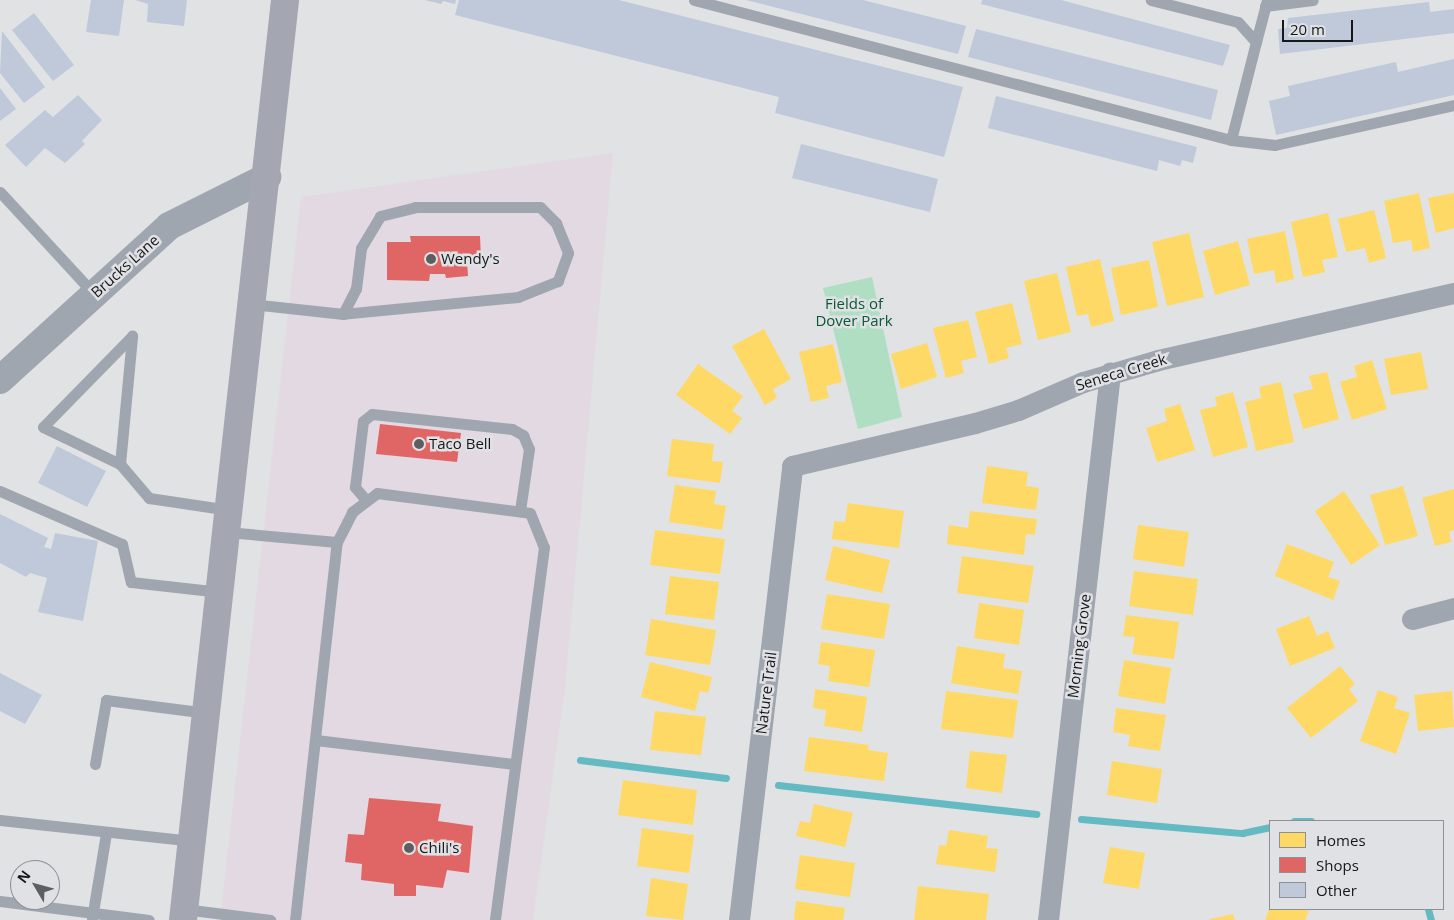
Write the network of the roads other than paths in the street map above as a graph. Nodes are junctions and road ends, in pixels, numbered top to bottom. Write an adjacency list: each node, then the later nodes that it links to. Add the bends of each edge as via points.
1 (286, 0): 9 (main road)
2 (694, 0): 8 (lane)
3 (1151, 0): 6 (lane, via 1238,22)
4 (1313, 0): 5 (lane)
5 (1266, 3): 6 (lane)
6 (1256, 42): 8 (lane)
7 (1454, 106): 8 (lane, via 1275,145)
8 (1231, 140)
9 (267, 177): 12 (street, Brucks Lane, via 169,226); 13 (main road)
10 (0, 192): 12 (lane)
11 (1454, 293): 15 (street, Seneca Creek)
12 (94, 294): 16 (street, Brucks Lane)
13 (251, 304): 14 (lane); 22 (main road)
14 (342, 314): 14 (lane, via 356,289 361,248 380,216 415,207 540,207 556,223 568,253 558,281 518,297)
15 (1110, 373): 18 (street, Seneca Creek, via 1018,410 976,423); 42 (street, Morning Grove)
16 (0, 380)
17 (120, 464): 17 (lane, via 43,427 132,336 124,424); 22 (lane, via 149,498)
18 (792, 466): 41 (street, Nature Trail)
19 (0, 491): 24 (lane, via 122,544 131,582)
20 (365, 499): 21 (lane, via 376,493); 21 (lane, via 355,487 363,421 372,414 512,430 523,435 529,449); 23 (lane, via 352,512)
21 (520, 511): 30 (lane, via 530,513 544,546)
22 (228, 521): 23 (lane); 24 (main road)
23 (337, 542): 28 (lane)
24 (220, 592): 27 (main road)
25 (1454, 608): 26 (street)
26 (1412, 619)
27 (207, 712): 29 (lane, via 106,700); 33 (main road)
28 (316, 740): 30 (lane); 39 (lane)
29 (95, 764)
30 (514, 764): 40 (lane)
31 (0, 820): 32 (lane)
32 (106, 833): 33 (lane); 36 (lane)
33 (192, 841): 35 (main road)
34 (0, 901): 36 (lane)
35 (184, 914): 38 (lane)
36 (93, 916): 37 (lane)
37 (149, 920)
38 (270, 920)
39 (295, 920)
40 (495, 920)
41 (739, 920)
42 (1048, 920)

